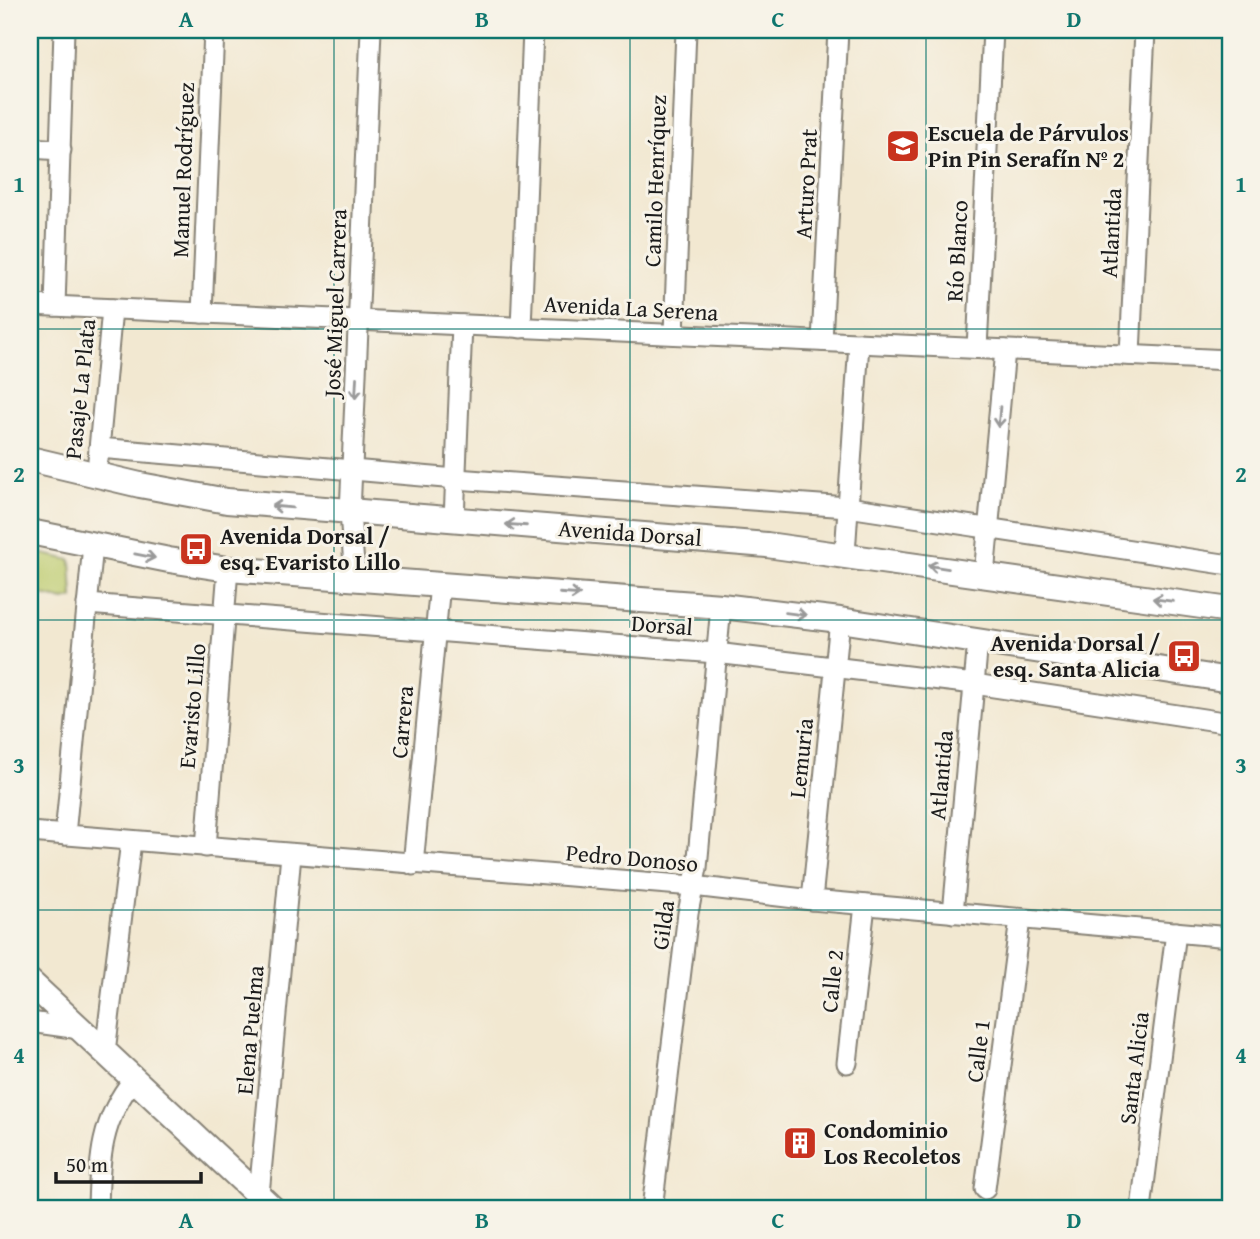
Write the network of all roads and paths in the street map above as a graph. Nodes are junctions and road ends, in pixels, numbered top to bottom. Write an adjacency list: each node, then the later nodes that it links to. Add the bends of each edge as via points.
1 (64, 30): 10 (street)
2 (214, 30): 14 (street, Manuel Rodríguez)
3 (371, 30): 15 (street, José Miguel Carrera)
4 (533, 30): 17 (street)
5 (686, 30): 18 (street, Camilo Henríquez)
6 (838, 30): 19 (street, Arturo Prat)
7 (993, 30): 21 (street, Río Blanco)
8 (1145, 30): 23 (street, Atlantida)
9 (30, 148): 10 (street)
10 (61, 150): 12 (street)
11 (30, 305): 12 (street, Avenida La Serena)
12 (55, 306): 13 (street, Avenida La Serena)
13 (112, 309): 14 (street, Avenida La Serena); 25 (street, Pasaje La Plata)
14 (202, 313): 15 (street, Avenida La Serena)
15 (359, 320): 16 (street, Avenida La Serena); 27 (street, José Miguel Carrera, one-way to 27)
16 (462, 325): 17 (street, Avenida La Serena); 29 (street)
17 (521, 328): 18 (street, Avenida La Serena)
18 (674, 334): 19 (street, Avenida La Serena)
19 (822, 341): 20 (street, Avenida La Serena)
20 (859, 343): 21 (street, Avenida La Serena); 30 (street)
21 (977, 348): 22 (street, Avenida La Serena)
22 (1005, 349): 23 (street, Avenida La Serena); 33 (street, one-way to 33)
23 (1130, 355): 24 (street, Avenida La Serena)
24 (1230, 360)
25 (99, 448): 27 (street, Avenida Dorsal); 28 (street, Pasaje La Plata)
26 (30, 460): 28 (main road, Avenida Dorsal)
27 (353, 470): 29 (street, Avenida Dorsal); 31 (street, José Miguel Carrera)
28 (96, 475): 31 (main road, Avenida Dorsal, one-way to 28, via 227,501)
29 (456, 479): 30 (street, Avenida Dorsal); 32 (street)
30 (848, 507): 33 (street, Avenida Dorsal); 36 (street)
31 (350, 513): 32 (main road, Avenida Dorsal); 40 (street, José Miguel Carrera)
32 (454, 520): 36 (main road, Avenida Dorsal, one-way to 32, via 690,537)
33 (989, 530): 37 (street, Avenida Dorsal); 39 (street)
34 (30, 532): 35 (main road)
35 (93, 545): 38 (main road, one-way to 38); 42 (street)
36 (845, 554): 39 (main road, Avenida Dorsal, one-way to 36)
37 (1230, 565)
38 (228, 569): 40 (main road); 45 (street, Evaristo Lillo)
39 (984, 575): 44 (main road, Avenida Dorsal, one-way to 39)
40 (355, 578): 41 (main road)
41 (440, 584): 43 (main road, one-way to 43); 47 (street, Carrera)
42 (88, 604): 45 (street, Dorsal); 55 (street)
43 (721, 606): 46 (main road, one-way to 46); 49 (street, Gilda)
44 (1230, 610)
45 (224, 615): 47 (street, Dorsal); 57 (street, Evaristo Lillo)
46 (840, 620): 48 (main road); 50 (street, Lemuria)
47 (435, 632): 49 (street, Dorsal); 59 (street, Carrera)
48 (978, 641): 51 (main road); 52 (street, Atlantida)
49 (716, 653): 50 (street, Dorsal); 60 (street, Gilda)
50 (835, 666): 52 (street, Dorsal); 61 (street, Lemuria)
51 (1230, 680)
52 (974, 684): 53 (street, Dorsal); 63 (street, Atlantida)
53 (1230, 723)
54 (30, 832): 55 (street, Pedro Donoso)
55 (65, 835): 56 (street, Pedro Donoso)
56 (131, 841): 57 (street, Pedro Donoso); 70 (street)
57 (206, 847): 58 (street, Pedro Donoso)
58 (291, 855): 59 (street, Pedro Donoso); 74 (street, Elena Puelma)
59 (413, 865): 60 (street, Pedro Donoso)
60 (693, 886): 61 (street, Pedro Donoso); 76 (street, Gilda)
61 (812, 900): 62 (street, Pedro Donoso)
62 (865, 905): 63 (street, Pedro Donoso); 71 (street, Calle 2)
63 (953, 913): 64 (street, Pedro Donoso)
64 (1020, 919): 65 (street, Pedro Donoso); 73 (street, Calle 1)
65 (1176, 932): 66 (street, Pedro Donoso); 77 (street, Santa Alicia)
66 (1230, 937)
67 (30, 982): 69 (main road)
68 (30, 1022): 69 (street)
69 (80, 1029): 70 (main road)
70 (105, 1052): 72 (main road)
71 (847, 1063)
72 (134, 1079): 74 (main road); 75 (street, via 115,1106 103,1135)
73 (985, 1189)
74 (263, 1205)
75 (98, 1209)
76 (652, 1209)
77 (1141, 1209)

